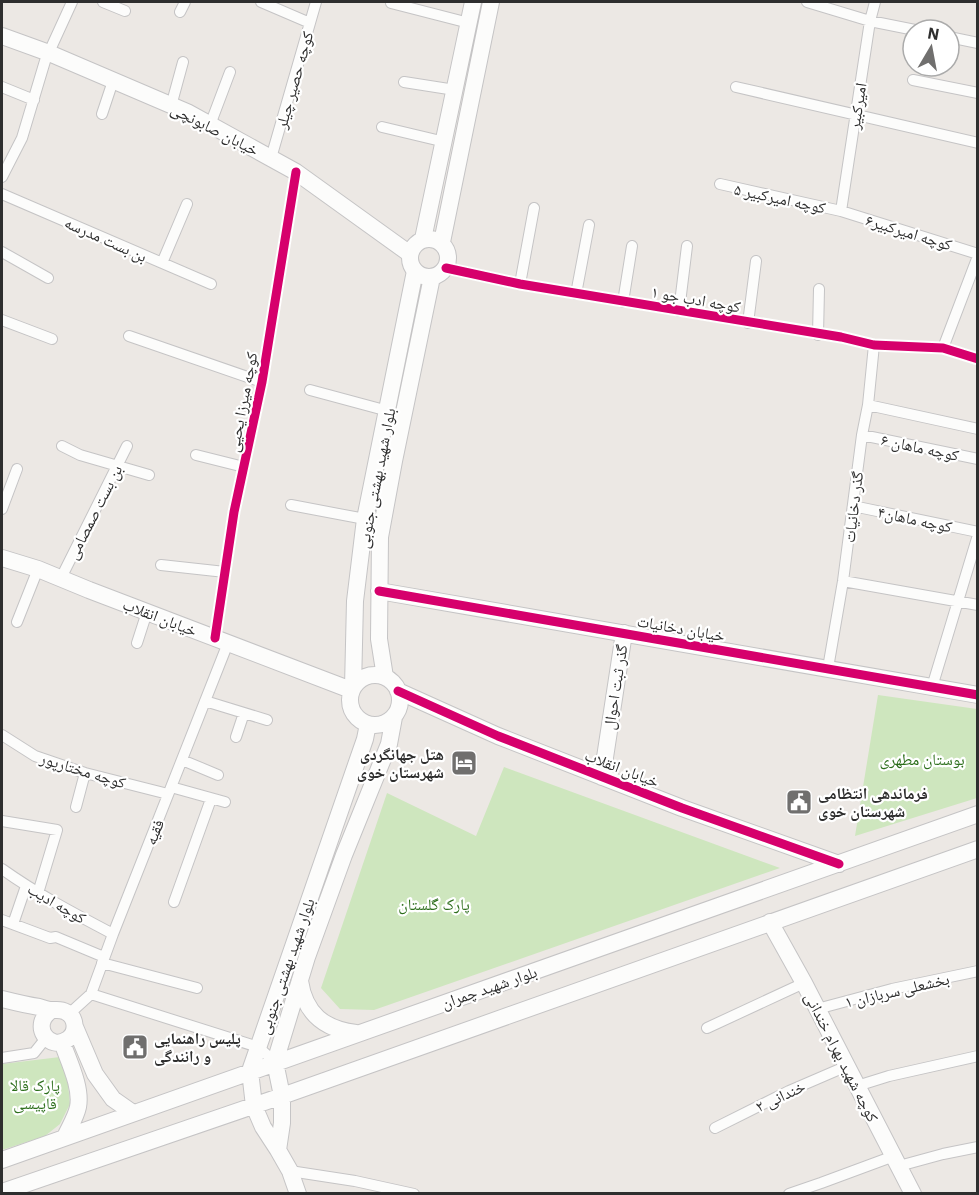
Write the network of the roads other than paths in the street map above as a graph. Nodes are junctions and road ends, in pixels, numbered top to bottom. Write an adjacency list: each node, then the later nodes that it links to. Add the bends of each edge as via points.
1 (72, 2): 18 (street)
2 (103, 2): 10 (street)
3 (261, 2): 12 (street)
4 (316, 2): 12 (street, کوچه حصیر چیلر)
5 (473, 2): 13 (main road)
6 (491, 2): 46 (main road)
7 (807, 2): 11 (street)
8 (875, 2): 11 (street, امیرکبیر)
9 (391, 3): 13 (street)
10 (125, 11)
11 (870, 21): 14 (street); 31 (street, امیرکبیر)
12 (310, 23): 36 (street, کوچه حصیر چیلر)
13 (469, 23): 26 (main road)
14 (901, 27)
15 (2, 36): 18 (main road, خیابان صابونچی)
16 (961, 39): 17 (street)
17 (978, 43)
18 (49, 53): 22 (main road, خیابان صابونچی); 28 (street)
19 (183, 62): 29 (street)
20 (230, 72): 32 (street)
21 (913, 80): 27 (street)
22 (113, 81): 29 (main road, خیابان صابونچی); 30 (street)
23 (404, 82): 26 (street)
24 (2, 87): 28 (street)
25 (736, 87): 31 (street)
26 (455, 90): 34 (main road)
27 (978, 93)
28 (34, 100): 38 (street, via 22,138)
29 (171, 105): 32 (main road, خیابان صابونچی)
30 (102, 114)
31 (856, 115): 35 (street); 43 (street, امیرکبیر)
32 (210, 125): 36 (main road, خیابان صابونچی)
33 (382, 127): 34 (street)
34 (445, 142): 45 (main road)
35 (978, 143)
36 (271, 158): 37 (main road, خیابان صابونچی)
37 (296, 172): 50 (main road, خیابان صابونچی); 71 (street, کوچه میرزا یحیی)
38 (2, 177)
39 (720, 184): 43 (street, کوچه امیرکبیر ۵)
40 (2, 194): 53 (street, بن بست مدرسه)
41 (187, 204): 53 (street)
42 (534, 208): 58 (street)
43 (841, 211): 51 (street, کوچه امیرکبیر۶)
44 (589, 225): 60 (street)
45 (423, 239): 46 (main road); 50 (main road)
46 (442, 242): 55 (main road, via 449,259)
47 (632, 246): 61 (street)
48 (687, 246): 62 (street)
49 (2, 252): 56 (street)
50 (410, 254): 54 (main road)
51 (978, 255): 69 (street)
52 (756, 261): 64 (street)
53 (162, 263): 57 (street, بن بست مدرسه)
54 (415, 271): 55 (main road, via 423,276); 74 (main road, بلوار شهید بهشتی جنوبی)
55 (439, 273): 58 (street, کوچه ادب جو ۱); 96 (main road, بلوار شهید بهشتی جنوبی, via 394,461 380,537)
56 (48, 278)
57 (211, 284)
58 (520, 284): 60 (street, کوچه ادب جو ۱)
59 (819, 289): 65 (street)
60 (576, 294): 61 (street, کوچه ادب جو ۱)
61 (623, 302): 62 (street, کوچه ادب جو ۱)
62 (679, 311): 64 (street, کوچه ادب جو ۱)
63 (2, 320): 67 (street)
64 (748, 323): 65 (street, کوچه ادب جو ۱)
65 (818, 334): 68 (street, کوچه ادب جو ۱)
66 (129, 336): 71 (street)
67 (52, 339)
68 (874, 345): 69 (street, کوچه ادب جو ۱); 73 (street, گذر دخانیات)
69 (943, 348): 70 (street, کوچه ادب جو ۱)
70 (978, 359)
71 (262, 382): 82 (street, کوچه میرزا یحیی)
72 (310, 390): 74 (street)
73 (868, 405): 75 (street); 76 (street, گذر دخانیات)
74 (388, 411): 88 (main road, بلوار شهید بهشتی جنوبی)
75 (978, 429)
76 (862, 435): 80 (street, کوچه ماهان ۶); 86 (street, گذر دخانیات)
77 (62, 446): 81 (street)
78 (127, 446): 81 (street, بن بست صمصامی)
79 (196, 455): 82 (street)
80 (978, 459)
81 (117, 466): 84 (street); 94 (street, بن بست صمصامی)
82 (244, 467): 93 (street, کوچه میرزا یحیی)
83 (17, 469): 87 (street)
84 (149, 476)
85 (291, 506): 88 (street)
86 (853, 506): 89 (street, کوچه ماهان۴); 95 (street, گذر دخانیات)
87 (2, 509)
88 (365, 519): 102 (main road, بلوار شهید بهشتی جنوبی)
89 (978, 534): 97 (street)
90 (2, 558): 92 (main road, خیابان انقلاب)
91 (161, 565): 93 (street)
92 (38, 568): 94 (main road, خیابان انقلاب); 100 (street)
93 (225, 572): 104 (street, کوچه میرزا یحیی)
94 (61, 578): 99 (main road, خیابان انقلاب)
95 (843, 581): 97 (street); 106 (street, گذر دخانیات)
96 (379, 591): 101 (main road, خیابان دخانیات); 103 (main road, بلوار شهید بهشتی جنوبی)
97 (957, 602): 98 (street); 108 (street)
98 (978, 605)
99 (147, 612): 104 (main road, خیابان انقلاب); 105 (street)
100 (17, 622)
101 (624, 633): 106 (main road, خیابان دخانیات); 122 (main road, گذر ثبت احوال)
102 (354, 639): 103 (main road, via 368,647 375,646); 109 (main road, بلوار شهید بهشتی جنوبی)
103 (380, 639): 107 (main road, بلوار شهید بهشتی جنوبی)
104 (222, 640): 109 (main road, خیابان انقلاب); 112 (street, فقیه)
105 (137, 643)
106 (828, 669): 108 (main road, خیابان دخانیات)
107 (386, 677): 109 (main road, via 371,675); 110 (main road)
108 (932, 687): 111 (main road, خیابان دخانیات)
109 (352, 689): 116 (main road, via 354,715)
110 (398, 691): 114 (main road, via 400,704); 122 (main road, خیابان انقلاب)
111 (978, 695)
112 (205, 700): 113 (street); 119 (street, فقیه)
113 (244, 713): 115 (street); 118 (street)
114 (394, 717): 116 (main road, via 382,724); 141 (main road, بلوار شهید بهشتی جنوبی, via 388,744)
115 (267, 720)
116 (368, 724): 152 (main road, بلوار شهید بهشتی جنوبی)
117 (2, 735): 120 (street, کوچه مختارپور, via 35,756)
118 (236, 737)
119 (182, 760): 121 (street); 123 (street, فقیه)
120 (86, 773): 123 (street, کوچه مختارپور); 126 (street)
121 (218, 775)
122 (602, 777): 130 (main road, خیابان انقلاب)
123 (170, 791): 124 (street, کوچه مختارپور); 138 (street, فقیه)
124 (212, 798): 125 (street, کوچه مختارپور); 134 (street)
125 (225, 802)
126 (76, 807)
127 (978, 814): 130 (main road, بلوار شهید چمران)
128 (2, 821): 133 (street, via 57,830)
129 (978, 849): 136 (main road, بلوار شهید چمران)
130 (839, 864): 150 (main road, بلوار شهید چمران)
131 (2, 869): 132 (street, کوچه ادیب)
132 (26, 886): 133 (street, کوچه ادیب); 137 (street)
133 (38, 893): 138 (street, کوچه ادیب)
134 (174, 902)
135 (2, 920): 137 (street)
136 (770, 922): 142 (main road, کوچه شهید بهرام خندانی); 159 (main road, بلوار شهید چمران)
137 (13, 924): 139 (street, via 56,937)
138 (113, 934): 139 (street, فقیه)
139 (103, 960): 143 (street); 144 (street, فقیه)
140 (978, 971): 146 (street, بخشعلی سربازان ۱)
141 (300, 981): 150 (main road, via 307,1005 317,1018 332,1027); 155 (main road, بلوار شهید بهشتی جنوبی)
142 (804, 983): 146 (main road, کوچه شهید بهرام خندانی); 149 (street)
143 (197, 988)
144 (91, 994): 148 (street, فقیه); 152 (street)
145 (2, 999): 147 (main road)
146 (817, 1009): 156 (main road, کوچه شهید بهرام خندانی)
147 (52, 1010): 148 (main road, via 63,1010); 151 (main road, via 42,1023 43,1033)
148 (72, 1021): 151 (main road, via 71,1037); 161 (main road, via 95,1074 113,1099)
149 (707, 1028)
150 (357, 1033): 155 (main road, بلوار شهید چمران)
151 (54, 1040): 154 (street, via 34,1053); 163 (main road, via 73,1072 78,1094 78,1108)
152 (258, 1047): 155 (street); 157 (main road, بلوار شهید بهشتی جنوبی)
153 (978, 1056): 158 (street)
154 (2, 1059)
155 (275, 1062): 157 (main road, بلوار شهید چمران); 159 (main road)
156 (847, 1066): 158 (main road, کوچه شهید بهرام خندانی); 162 (street, خندانی ۲)
157 (250, 1071): 160 (main road); 161 (main road, بلوار شهید چمران)
158 (857, 1086): 167 (main road, کوچه شهید بهرام خندانی)
159 (282, 1096): 160 (main road, بلوار شهید چمران); 165 (main road)
160 (254, 1106): 165 (main road); 169 (main road, بلوار شهید چمران)
161 (133, 1113): 163 (main road, بلوار شهید چمران)
162 (715, 1128)
163 (64, 1137): 166 (main road, بلوار شهید چمران)
164 (978, 1147): 167 (street)
165 (278, 1150): 168 (main road)
166 (2, 1160)
167 (896, 1161): 172 (street); 173 (main road, کوچه شهید بهرام خندانی)
168 (290, 1171): 170 (main road); 171 (street)
169 (5, 1192)
170 (298, 1194)
171 (414, 1194)
172 (789, 1194)
173 (913, 1194)

